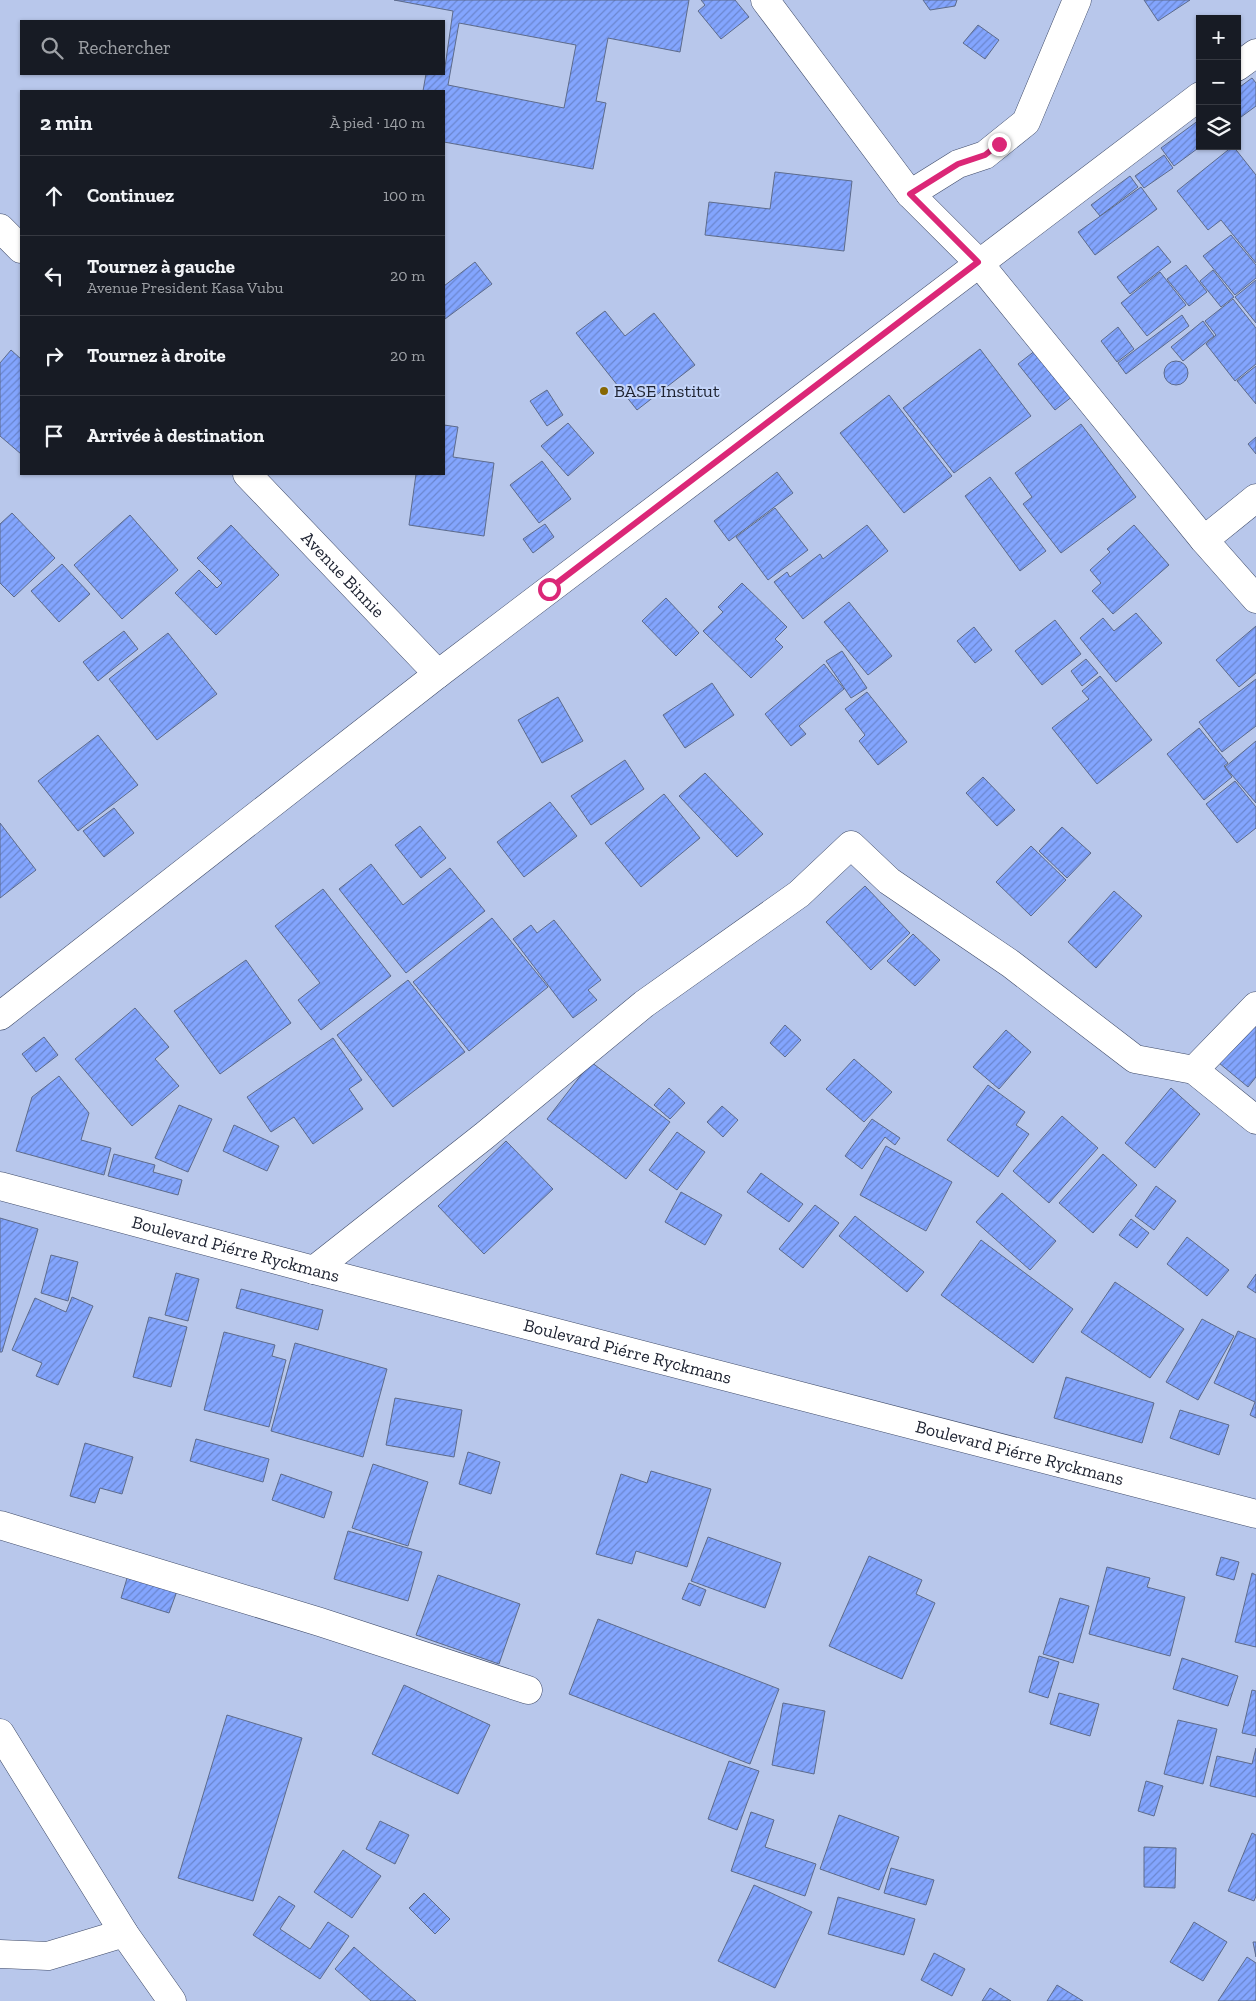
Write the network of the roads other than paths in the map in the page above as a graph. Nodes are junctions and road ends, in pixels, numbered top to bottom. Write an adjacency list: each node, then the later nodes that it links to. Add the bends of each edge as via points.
1 (765, 0): 6 (street)
2 (1077, 0): 6 (street, via 1026,122 985,155 958,164)
3 (1256, 53): 4 (street)
4 (1241, 65)
5 (1196, 99): 9 (street)
6 (910, 194): 9 (street)
7 (0, 228): 8 (street)
8 (20, 247)
9 (978, 262): 12 (street); 14 (street)
10 (248, 475): 14 (street, Avenue Binnie)
11 (1256, 498): 12 (street)
12 (1204, 540): 13 (street)
13 (1256, 599)
14 (438, 674): 16 (street)
15 (1256, 1006): 17 (street)
16 (0, 1016)
17 (1194, 1070): 18 (street); 20 (street, via 1135,1059 1011,964 889,881 851,845 798,894 644,1004)
18 (1256, 1120)
19 (0, 1186): 20 (street, Boulevard Piérre Ryckmans)
20 (314, 1270): 21 (street, Boulevard Piérre Ryckmans)
21 (1256, 1514)
22 (0, 1525): 23 (street, via 320,1622)
23 (528, 1690)
24 (0, 1733): 25 (street)
25 (124, 1933): 26 (street, via 48,1956); 27 (street)
26 (0, 1954)
27 (172, 2001)

